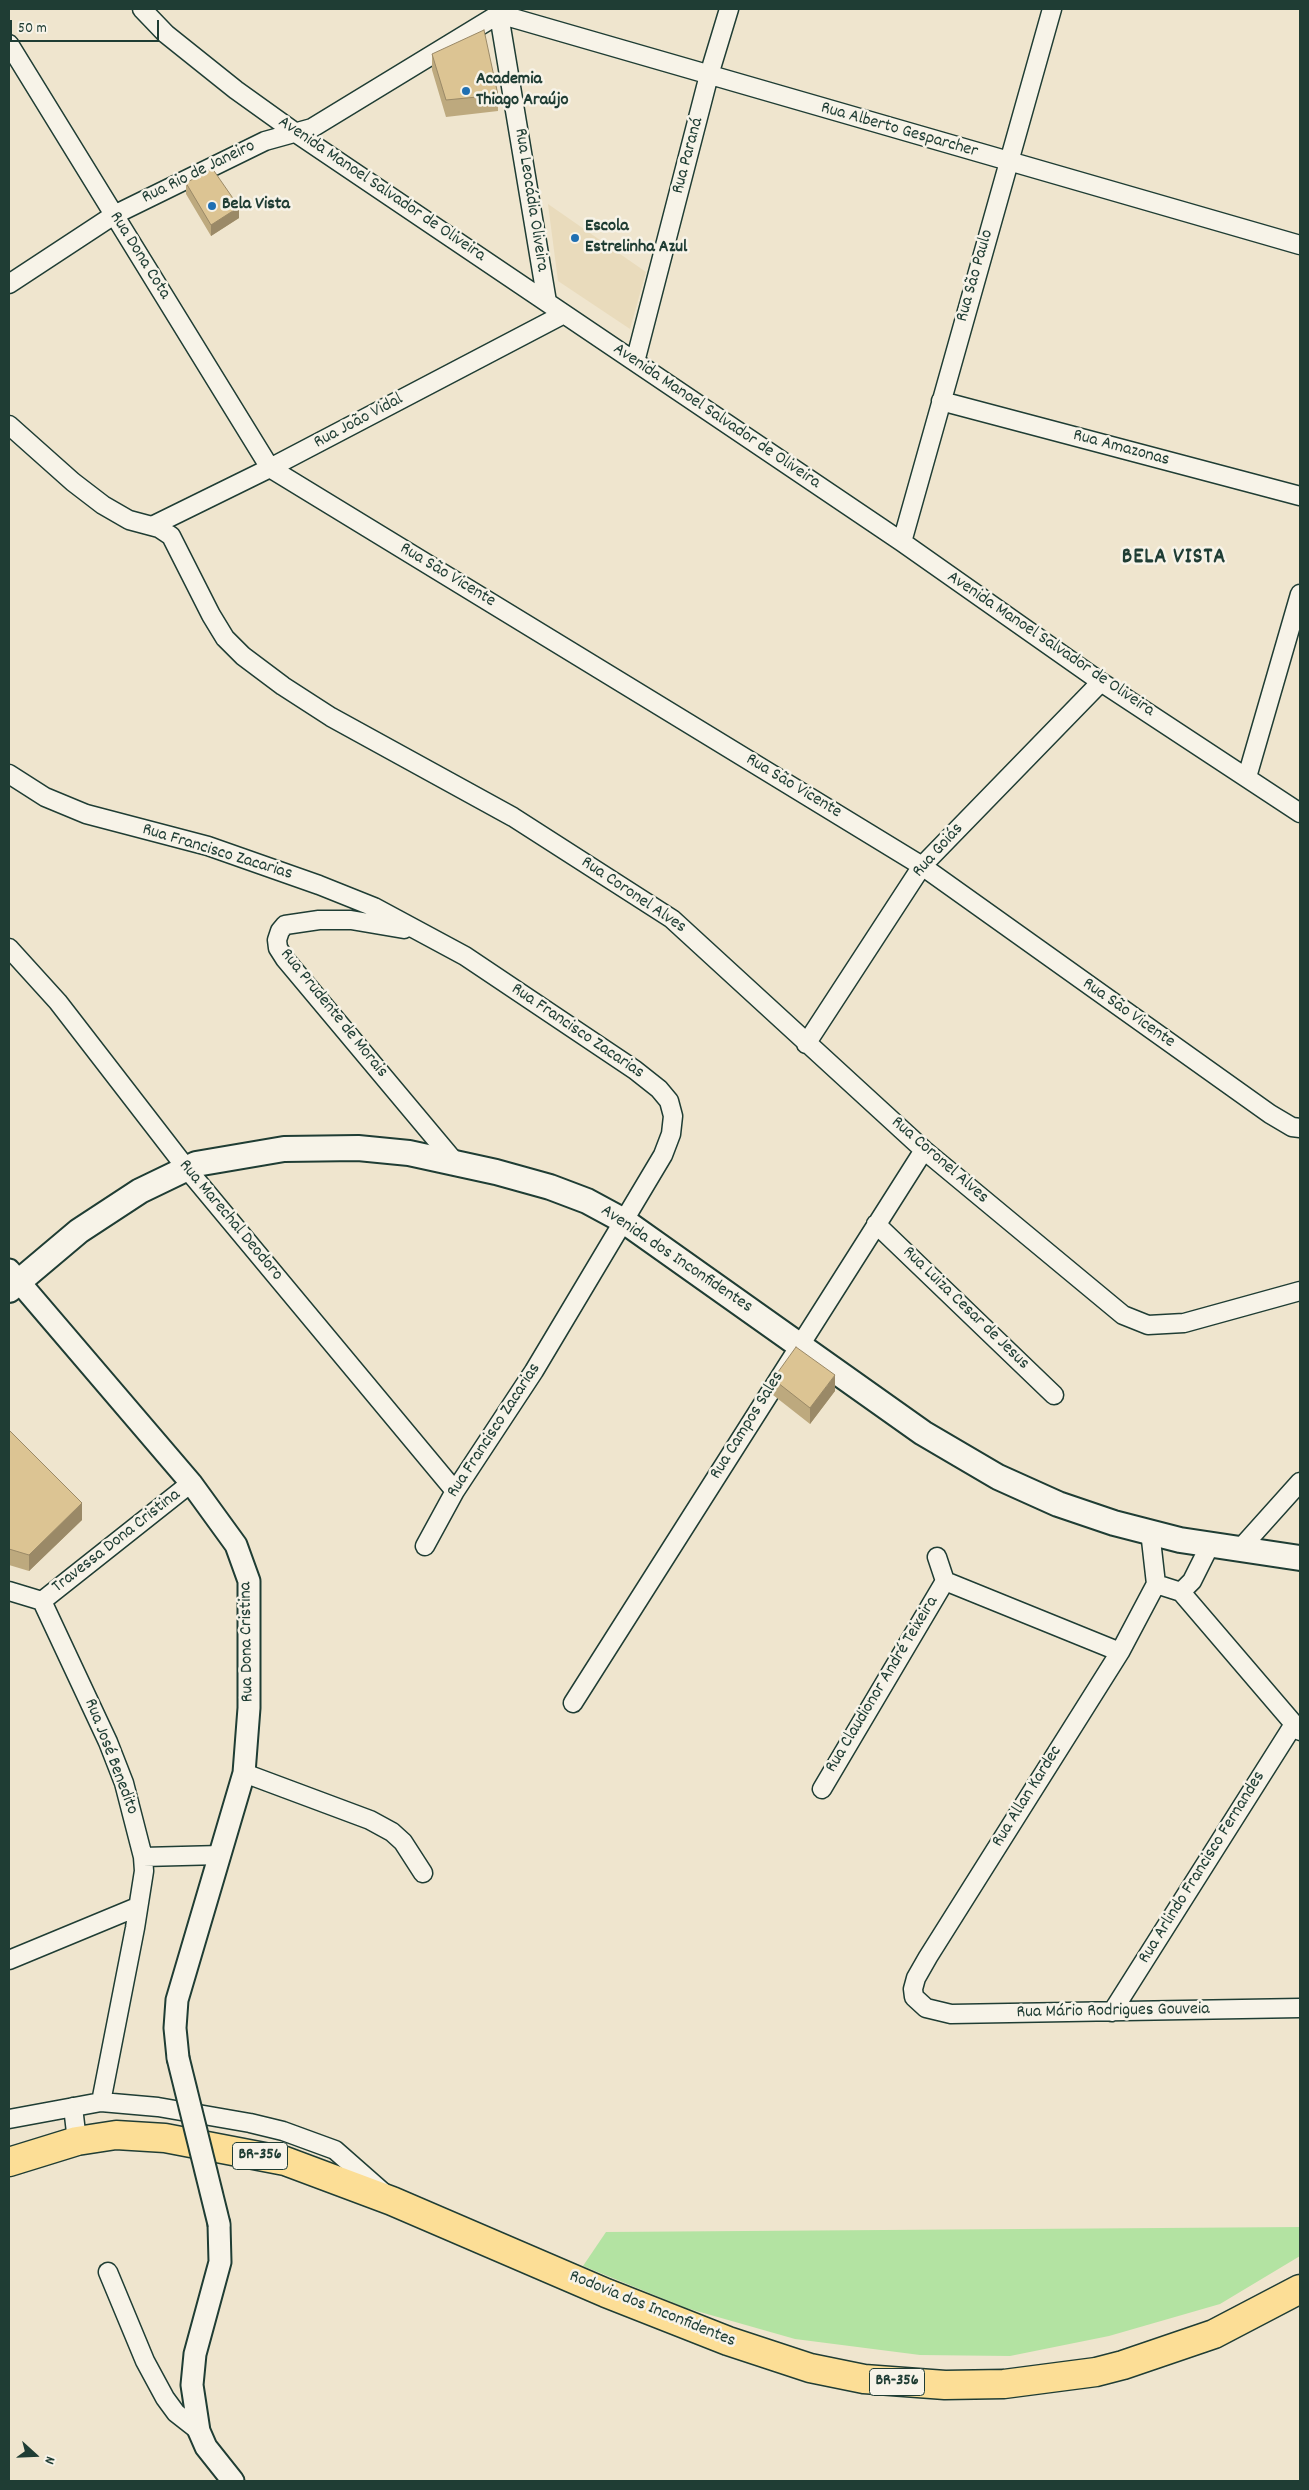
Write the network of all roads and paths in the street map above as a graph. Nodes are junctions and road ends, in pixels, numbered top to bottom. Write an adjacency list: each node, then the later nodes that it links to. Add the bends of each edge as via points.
1 (142, 9): 7 (street, Avenida Manoel Salvador de Oliveira, via 166,34)
2 (729, 9): 6 (street, Rua Paraná)
3 (1052, 9): 8 (street, Rua São Paulo)
4 (499, 11): 6 (street, Rua Alberto Gesparcher); 7 (street, Rua Rio de Janeiro, via 312,128); 12 (street, Rua Leocádia Oliveira)
5 (9, 44): 9 (street, Rua Dona Cota)
6 (709, 75): 8 (street, Rua Alberto Gesparcher); 14 (street, Rua Paraná)
7 (296, 133): 9 (street, Rua Rio de Janeiro, via 266,141); 12 (street, Avenida Manoel Salvador de Oliveira)
8 (1008, 162): 10 (street, Rua Alberto Gesparcher); 15 (street, Rua São Paulo)
9 (114, 215): 11 (street, Rua Rio de Janeiro); 17 (street, Rua Dona Cota)
10 (1300, 245)
11 (9, 284)
12 (547, 302): 13 (street, Avenida Manoel Salvador de Oliveira)
13 (564, 314): 14 (street, Avenida Manoel Salvador de Oliveira); 17 (street, Rua João Vidal)
14 (635, 362): 20 (street, Avenida Manoel Salvador de Oliveira)
15 (941, 401): 18 (street, Rua Amazonas); 20 (street, Rua São Paulo)
16 (9, 426): 19 (street, Rua Coronel Alves, via 103,505 130,520)
17 (270, 468): 19 (street, Rua João Vidal); 26 (street, Rua São Vicente)
18 (1300, 496)
19 (152, 526): 29 (street, Rua Coronel Alves, via 176,542 211,615 225,638 242,656 331,717 513,817 672,919)
20 (902, 542): 22 (street, Avenida Manoel Salvador de Oliveira)
21 (1300, 594): 24 (street)
22 (1101, 682): 24 (street, Avenida Manoel Salvador de Oliveira); 26 (street, Rua Goiás)
23 (9, 774): 27 (street, Rua Francisco Zacarias, via 45,797 86,814 208,846 319,884)
24 (1247, 777): 25 (street, Avenida Manoel Salvador de Oliveira)
25 (1300, 813)
26 (922, 866): 29 (street, Rua Goiás); 30 (street, Rua São Vicente, via 1270,1114)
27 (424, 933): 32 (street, Rua Prudente de Morais, via 351,920 319,920 285,925 277,940 285,959); 34 (street, Rua Francisco Zacarias, via 635,1070 669,1101 673,1116 671,1134 663,1155)
28 (9, 948): 33 (street, Rua Marechal Deodoro, via 58,1002)
29 (806, 1044): 31 (street, Rua Coronel Alves)
30 (1300, 1128)
31 (924, 1150): 35 (street, Rua Campos Sales); 37 (street, Rua Coronel Alves, via 1131,1320 1154,1326 1184,1323)
32 (455, 1162): 33 (main road, Avenida dos Inconfidentes, via 358,1148 284,1149 196,1164); 34 (main road, Avenida dos Inconfidentes, via 550,1187 587,1201)
33 (186, 1169): 36 (main road, Avenida dos Inconfidentes, via 140,1191); 42 (street, Rua Marechal Deodoro)
34 (624, 1221): 38 (main road, Avenida dos Inconfidentes); 42 (street, Rua Francisco Zacarias, via 534,1371)
35 (876, 1224): 38 (street, Rua Campos Sales); 39 (street, Rua Luiza Cesar de Jesus)
36 (12, 1280): 41 (street, Rua Dona Cristina)
37 (1300, 1291)
38 (799, 1345): 43 (main road, Avenida dos Inconfidentes, via 923,1433 998,1477 1058,1504); 55 (street, Rua Campos Sales)
39 (1054, 1394)
40 (1300, 1482): 46 (street)
41 (191, 1483): 53 (street, Travessa Dona Cristina); 57 (street, Rua Dona Cristina, via 236,1545 249,1581 249,1708)
42 (455, 1492): 45 (street, Rua Francisco Zacarias)
43 (1150, 1531): 44 (main road, Avenida dos Inconfidentes); 50 (street)
44 (1210, 1545): 46 (main road, Avenida dos Inconfidentes); 52 (street, via 1192,1581)
45 (425, 1546)
46 (1239, 1550): 48 (main road, Avenida dos Inconfidentes)
47 (937, 1557): 49 (street, Rua Claudionor André Teixeira)
48 (1300, 1558)
49 (945, 1581): 54 (street, Rua Claudionor André Teixeira); 58 (street, Rua Claudionor André Teixeira)
50 (1156, 1584): 52 (street); 54 (street, Rua Allan Kardec)
51 (9, 1591): 53 (street)
52 (1181, 1592): 56 (street)
53 (42, 1601): 60 (street, Rua José Benedito, via 108,1742 124,1784)
54 (1120, 1652): 64 (street, Rua Allan Kardec, via 916,1978 914,1997)
55 (573, 1703)
56 (1297, 1728): 66 (street, Rua Arlindo Francisco Fernandes)
57 (244, 1773): 59 (street, Rua Dona Cristina); 61 (street, via 370,1820 392,1832 403,1842)
58 (822, 1789)
59 (222, 1855): 60 (street); 75 (street, Rua Dona Cristina, bridge, via 177,2000 175,2028 178,2058 219,2224 220,2262 192,2369)
60 (143, 1857): 62 (street, Rua José Benedito)
61 (424, 1873)
62 (138, 1907): 63 (street); 67 (street, Rua José Benedito)
63 (9, 1960)
64 (926, 2008): 66 (street, Rua Mário Rodrigues Gouveia, via 951,2014)
65 (1300, 2008): 66 (street, Rua Mário Rodrigues Gouveia)
66 (1112, 2012)
67 (101, 2102): 68 (street); 72 (street, via 158,2107 283,2131 335,2150)
68 (73, 2107): 69 (street); 70 (street)
69 (9, 2120)
70 (77, 2141): 71 (main road, Rodovia dos Inconfidentes / BR-356); 72 (main road, Rodovia dos Inconfidentes / BR-356, via 116,2135 136,2136 236,2150 314,2170)
71 (9, 2162)
72 (392, 2201): 74 (main road, Rodovia dos Inconfidentes / BR-356, via 606,2293 768,2355 810,2368 927,2385 1004,2384 1075,2376 1123,2365 1214,2334)
73 (108, 2272): 75 (street, via 165,2398 176,2413)
74 (1300, 2289)
75 (198, 2431): 76 (street, Rua Dona Cristina, via 206,2447)
76 (233, 2481)

